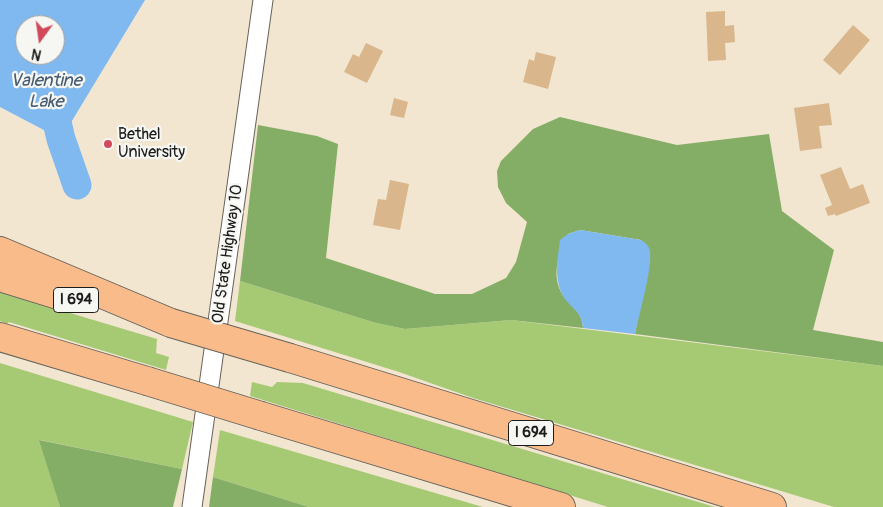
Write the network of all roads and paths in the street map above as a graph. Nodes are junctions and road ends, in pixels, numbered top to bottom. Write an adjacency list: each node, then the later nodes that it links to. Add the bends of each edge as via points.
1 (263, 0): 6 (street, Old State Highway 10)
2 (0, 251): 4 (highway)
3 (0, 277): 4 (highway, I 694, via 114,311)
4 (162, 320): 8 (highway, I 694, bridge)
5 (0, 337): 7 (highway, bridge)
6 (192, 507)
7 (561, 507)
8 (772, 507)

